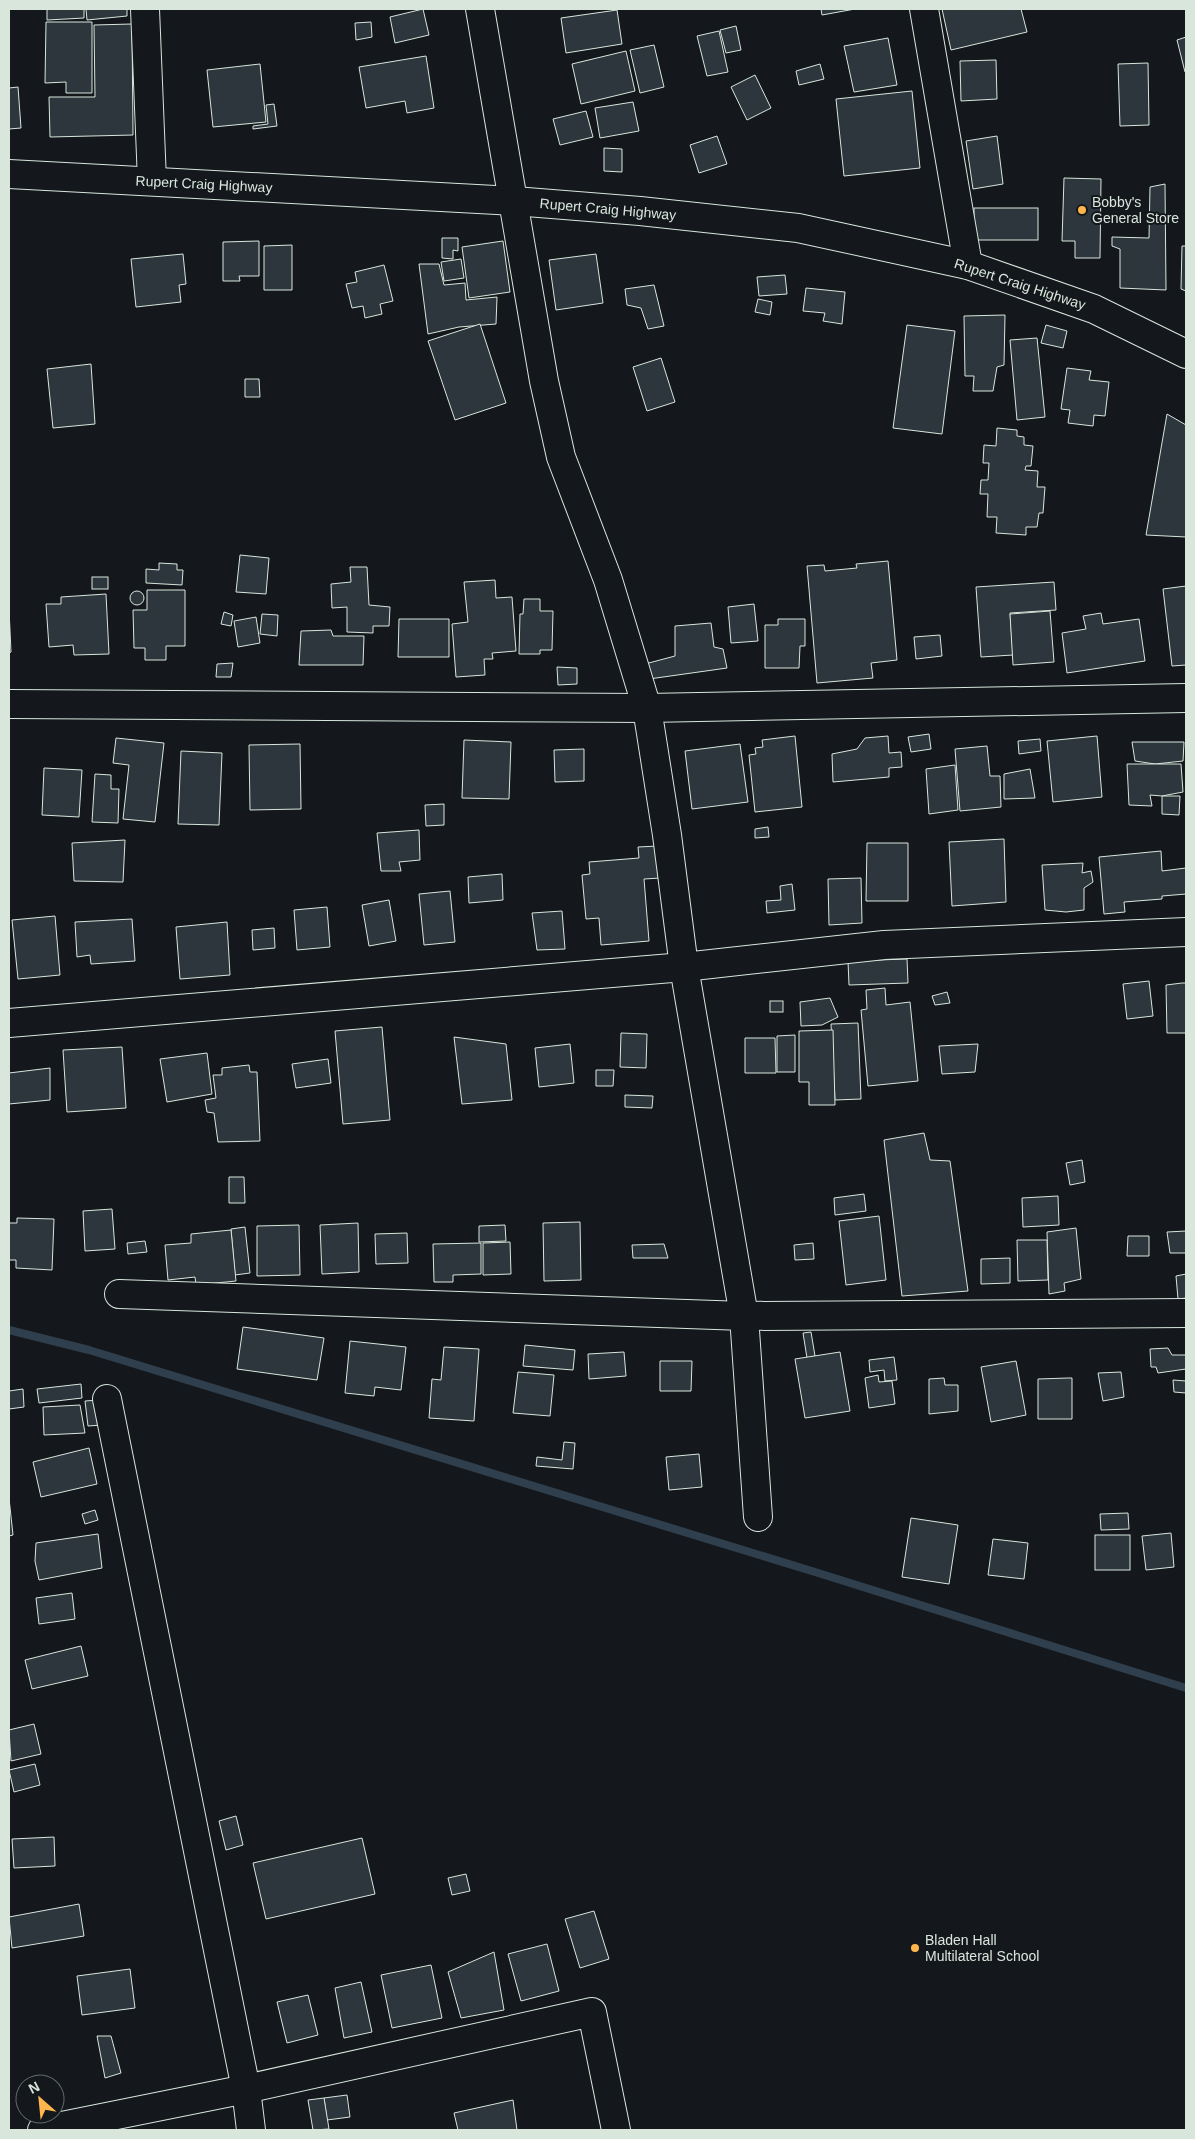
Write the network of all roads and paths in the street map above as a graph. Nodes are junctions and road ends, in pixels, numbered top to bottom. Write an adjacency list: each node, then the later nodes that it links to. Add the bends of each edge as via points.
1 (146, 9): 5 (street)
2 (480, 9): 6 (street)
3 (924, 9): 7 (street)
4 (9, 174): 5 (street, Rupert Craig Highway)
5 (152, 181): 6 (street, Rupert Craig Highway)
6 (514, 201): 7 (street, Rupert Craig Highway, via 798,228); 11 (street, via 544,381 561,457 608,580)
7 (968, 265): 8 (street, Rupert Craig Highway, via 1094,309)
8 (1186, 354)
9 (1186, 698): 11 (street)
10 (9, 704): 11 (street)
11 (647, 708): 13 (street)
12 (1186, 932): 13 (street, via 884,945)
13 (684, 967): 14 (street); 17 (street)
14 (9, 1023)
15 (119, 1294): 17 (street)
16 (1186, 1314): 17 (street)
17 (744, 1316): 19 (street)
18 (107, 1399): 20 (street)
19 (758, 1517)
20 (246, 2089): 21 (street); 22 (street); 23 (street, via 592,2012)
21 (42, 2130)
22 (251, 2130)
23 (616, 2130)

